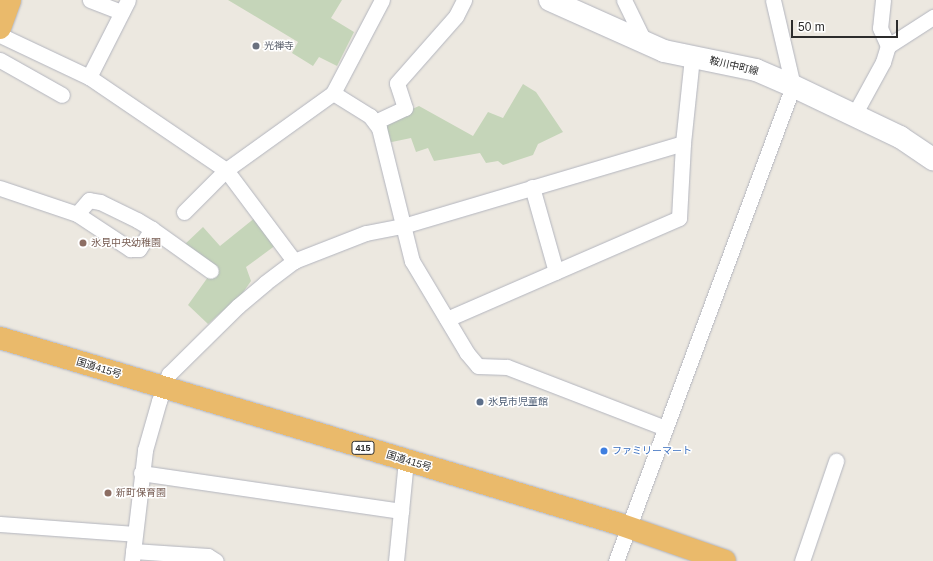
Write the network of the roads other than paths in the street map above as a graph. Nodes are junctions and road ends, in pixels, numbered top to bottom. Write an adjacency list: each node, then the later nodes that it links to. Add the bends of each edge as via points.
1 (10, 0): 11 (highway)
2 (90, 0): 9 (street)
3 (382, 0): 19 (street)
4 (464, 0): 22 (street, via 456,16 397,83 405,108)
5 (550, 0): 13 (main road, 鞍川中町線)
6 (625, 0): 13 (street)
7 (773, 0): 18 (street)
8 (883, 0): 14 (street, via 880,28)
9 (125, 6): 17 (street)
10 (933, 17): 14 (street)
11 (0, 28)
12 (0, 35): 17 (street)
13 (645, 42): 15 (main road, 鞍川中町線, via 664,51)
14 (888, 46): 21 (street, via 883,62)
15 (692, 57): 18 (main road, 鞍川中町線, via 756,70); 23 (street)
16 (0, 60): 20 (street)
17 (89, 77): 25 (street)
18 (793, 86): 21 (main road, 鞍川中町線); 38 (street)
19 (333, 93): 22 (street, via 370,116); 25 (street)
20 (62, 95)
21 (854, 115): 24 (main road, 鞍川中町線, via 900,137)
22 (375, 122): 30 (street, via 380,128)
23 (683, 143): 26 (street); 34 (street, via 679,218)
24 (933, 159)
25 (226, 170): 28 (street); 32 (street)
26 (532, 187): 30 (street); 34 (street)
27 (0, 188): 29 (street)
28 (184, 212)
29 (77, 214): 31 (street, via 89,200 100,202); 31 (street, via 130,249 139,249)
30 (403, 226): 32 (street, via 366,233); 35 (street, via 412,261)
31 (152, 229): 33 (street)
32 (294, 261): 37 (street, via 238,306 169,374)
33 (211, 271)
34 (556, 272): 35 (street)
35 (446, 319): 38 (street, via 478,366 508,367)
36 (0, 338): 37 (highway, 国道415号 / 415)
37 (163, 388): 39 (highway, 国道415号 / 415); 41 (street, via 145,450)
38 (665, 428): 44 (street)
39 (406, 460): 42 (street); 44 (highway, 国道415号 / 415)
40 (836, 461): 51 (street)
41 (141, 474): 42 (street); 45 (street)
42 (401, 511): 48 (street)
43 (0, 524): 45 (street)
44 (628, 528): 49 (street); 50 (highway, 国道415号 / 415)
45 (135, 534): 46 (street)
46 (133, 556): 47 (street, via 208,556)
47 (216, 561)
48 (396, 561)
49 (616, 561)
50 (726, 561)
51 (802, 561)

